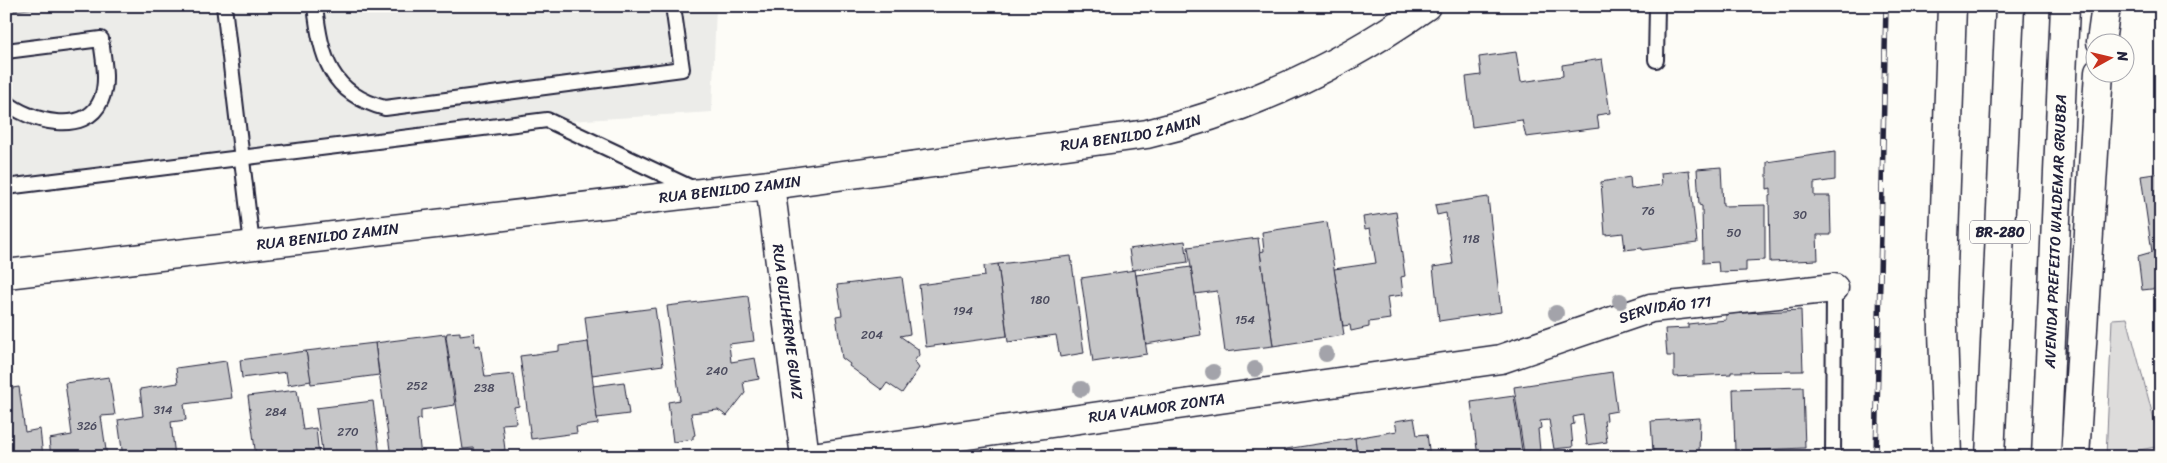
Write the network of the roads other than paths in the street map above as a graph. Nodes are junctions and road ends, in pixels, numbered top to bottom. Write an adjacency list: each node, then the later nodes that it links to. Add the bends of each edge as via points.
1 (224, 6): 15 (lane)
2 (315, 6): 3 (lane, via 318,38 328,68 355,97 385,108 682,69)
3 (673, 6)
4 (1426, 6): 16 (main road, RUA BENILDO ZAMIN, via 1352,54 1298,83 1193,123 1147,134)
5 (1657, 6): 12 (lane)
6 (1952, 6): 26 (main road, via 1942,298)
7 (2010, 6): 27 (main road, BR-280)
8 (2065, 6): 28 (main road, AVENIDA PREFEITO WALDEMAR GRUBBA)
9 (2106, 6): 10 (main road)
10 (2102, 32)
11 (6, 51): 14 (lane, via 101,39 105,75 97,107 72,121 35,119 18,112)
12 (1656, 60)
13 (2098, 82): 29 (main road)
14 (6, 102)
15 (242, 157): 17 (lane); 18 (lane, via 547,120); 19 (lane)
16 (770, 185): 18 (main road, RUA BENILDO ZAMIN); 23 (main road, RUA GUILHERME GUMZ)
17 (6, 187)
18 (701, 193): 19 (main road, RUA BENILDO ZAMIN)
19 (252, 245): 20 (main road, RUA BENILDO ZAMIN)
20 (6, 274)
21 (1834, 288): 22 (main road, SERVIDÃO 171, via 1651,308); 25 (lane)
22 (1501, 359): 24 (main road, RUA VALMOR ZONTA)
23 (805, 457)
24 (812, 457)
25 (1833, 457)
26 (1946, 457)
27 (1990, 457)
28 (2046, 457)
29 (2075, 457)

